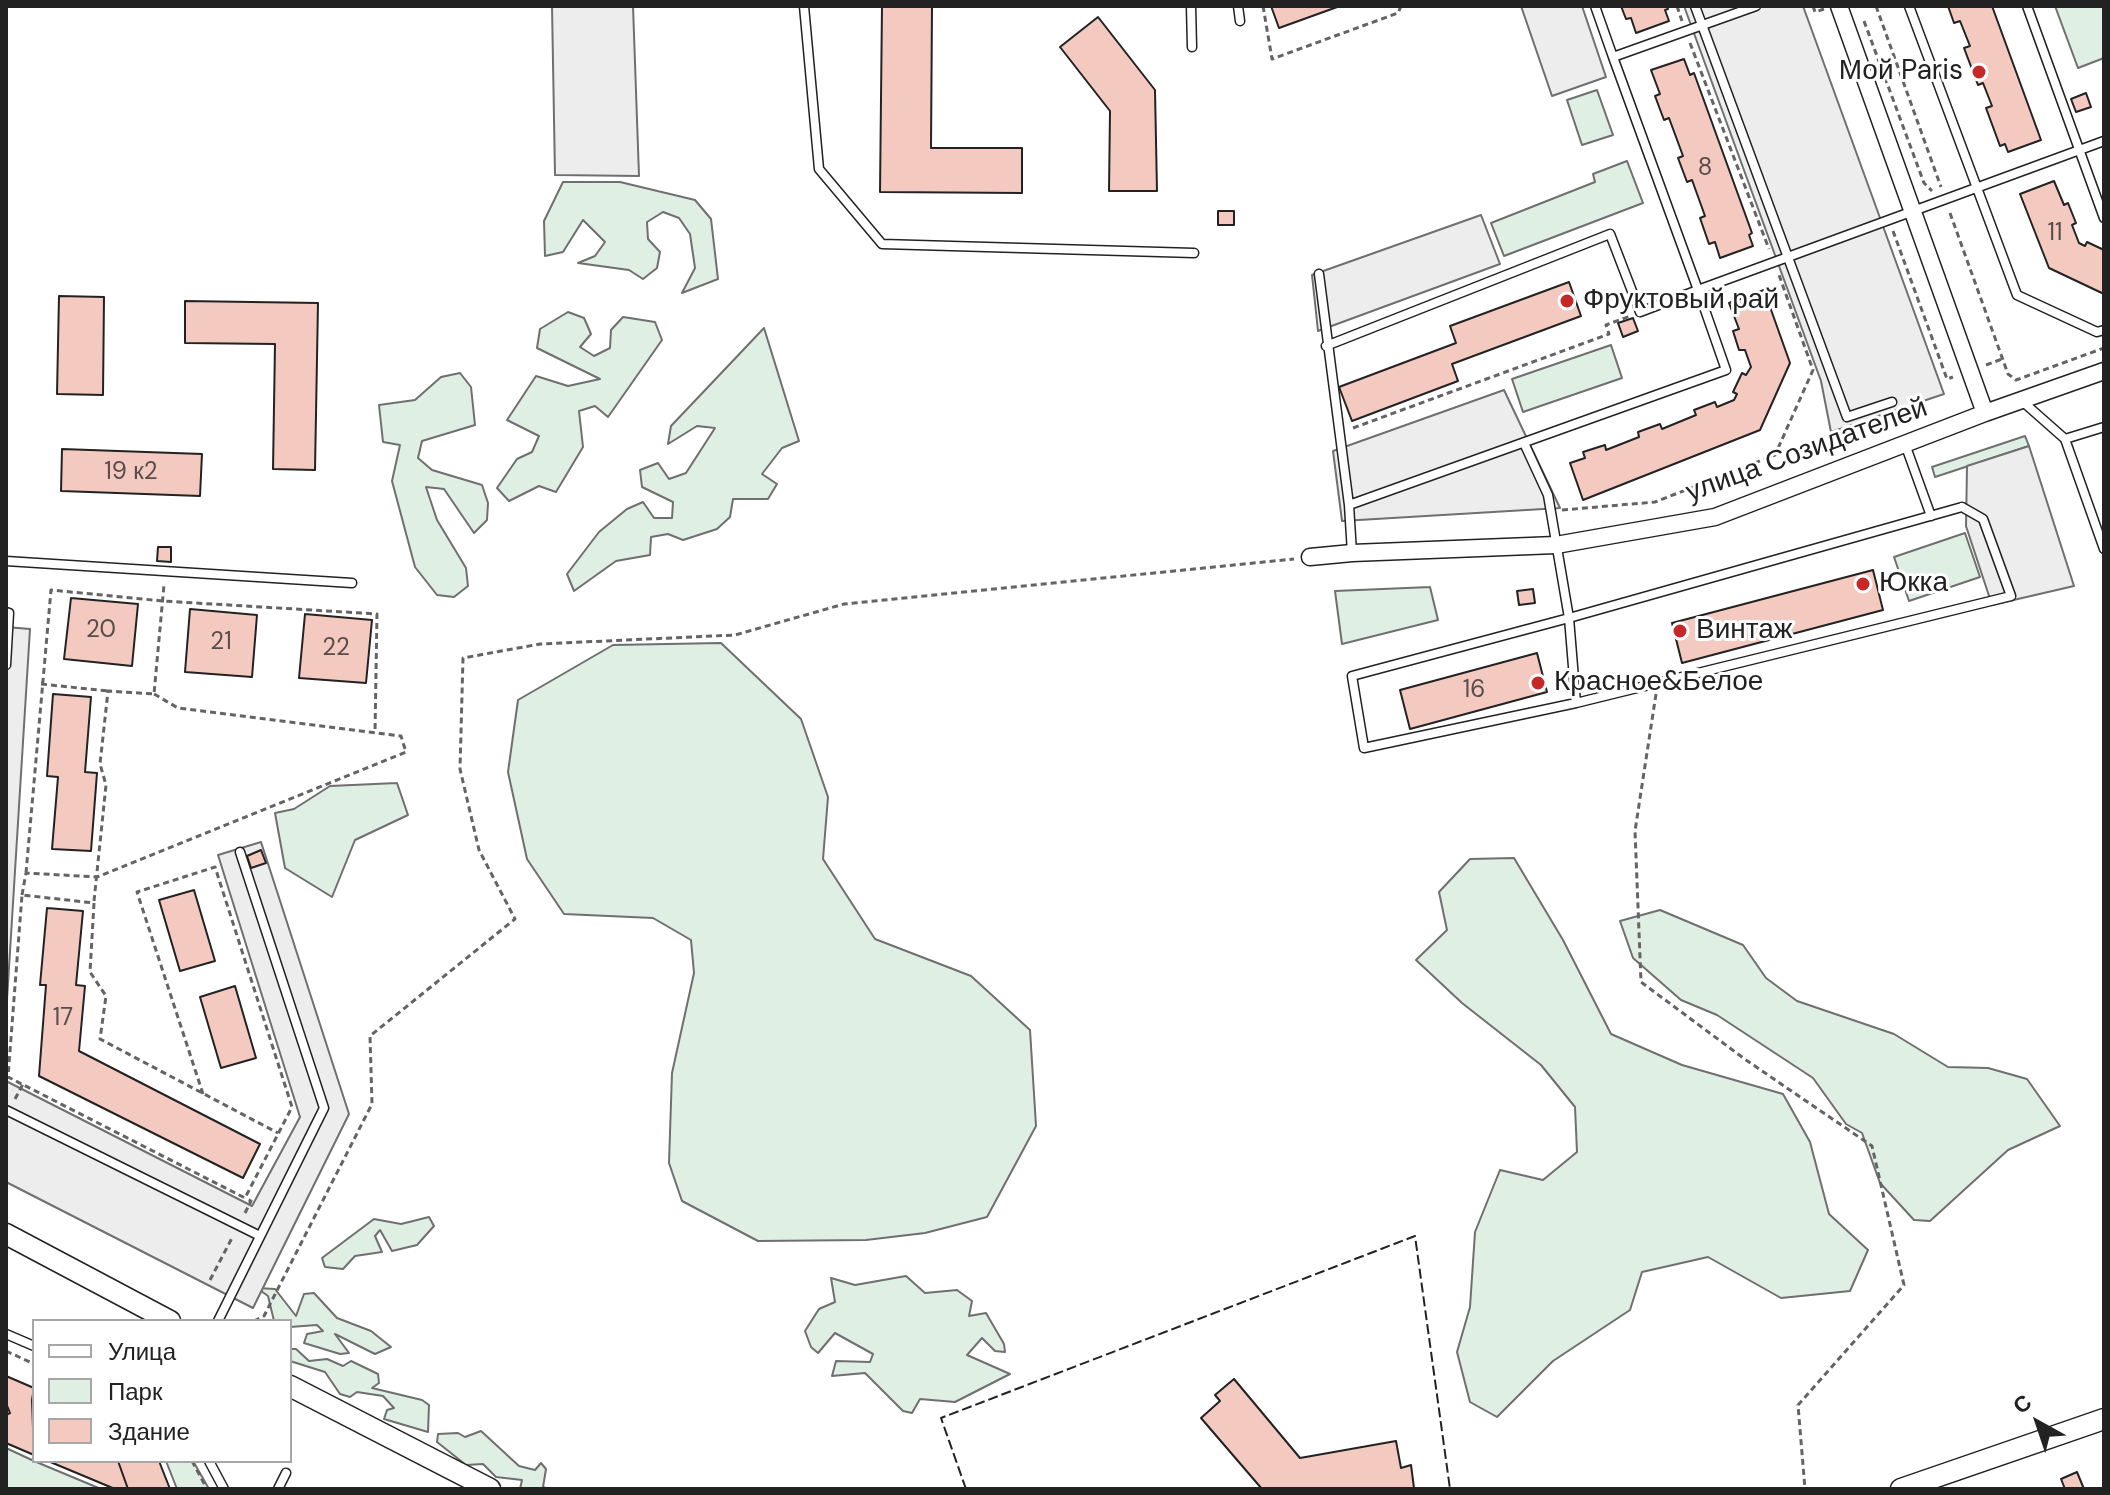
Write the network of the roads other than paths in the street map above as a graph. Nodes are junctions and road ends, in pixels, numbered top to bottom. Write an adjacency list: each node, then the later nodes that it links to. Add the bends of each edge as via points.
1 (804, 6): 19 (lane, via 819,169 882,244)
2 (1191, 6): 12 (lane)
3 (1238, 6): 10 (lane)
4 (1595, 6): 13 (lane)
5 (1695, 6): 11 (lane)
6 (1756, 6): 11 (lane)
7 (1839, 6): 17 (street)
8 (1909, 6): 16 (lane)
9 (2027, 6): 15 (lane)
10 (1240, 21)
11 (1703, 25): 13 (lane); 20 (lane)
12 (1192, 47)
13 (1613, 57): 22 (lane)
14 (2104, 141): 15 (lane)
15 (2079, 150): 16 (lane); 18 (lane)
16 (1975, 183): 17 (lane); 23 (lane, via 2017,295 2097,332)
17 (1914, 211): 20 (lane); 28 (street)
18 (2104, 218)
19 (1194, 253)
20 (1788, 257): 22 (lane); 27 (lane, via 1847,417)
21 (1319, 274): 24 (lane)
22 (1698, 290): 24 (lane, via 1640,312 1610,234); 31 (lane, via 1726,370)
23 (2104, 330)
24 (1326, 346): 33 (lane)
25 (2104, 371): 26 (street, улица Созидателей)
26 (2021, 400): 28 (street, улица Созидателей); 30 (lane)
27 (1892, 402)
28 (1985, 413): 32 (street, улица Созидателей)
29 (2104, 427): 30 (lane)
30 (2065, 439): 36 (lane)
31 (1524, 443): 33 (lane); 35 (lane, via 1548,495)
32 (1905, 444): 34 (lane); 35 (street, улица Созидателей, via 1715,517)
33 (1349, 505): 37 (lane)
34 (1931, 516): 42 (lane); 44 (lane, via 1962,507 1983,519 2011,596)
35 (1556, 545): 37 (street, улица Созидателей); 42 (lane)
36 (2104, 549)
37 (1352, 553): 38 (street, улица Созидателей)
38 (1310, 557)
39 (6, 561): 40 (lane)
40 (352, 583)
41 (6, 612): 43 (lane)
42 (1569, 618): 44 (lane); 44 (lane, via 1352,676 1364,748)
43 (6, 665)
44 (1576, 703)
45 (240, 852): 48 (lane, via 324,1108)
46 (6, 1110): 48 (lane)
47 (6, 1234): 49 (street)
48 (260, 1236): 50 (lane)
49 (166, 1319)
50 (219, 1319)
51 (6, 1334): 52 (lane)
52 (32, 1345)
53 (292, 1387): 59 (street)
54 (2104, 1419): 60 (street)
55 (210, 1463): 57 (lane)
56 (286, 1473): 58 (lane)
57 (224, 1489)
58 (278, 1489)
59 (490, 1489)
60 (1901, 1489)

